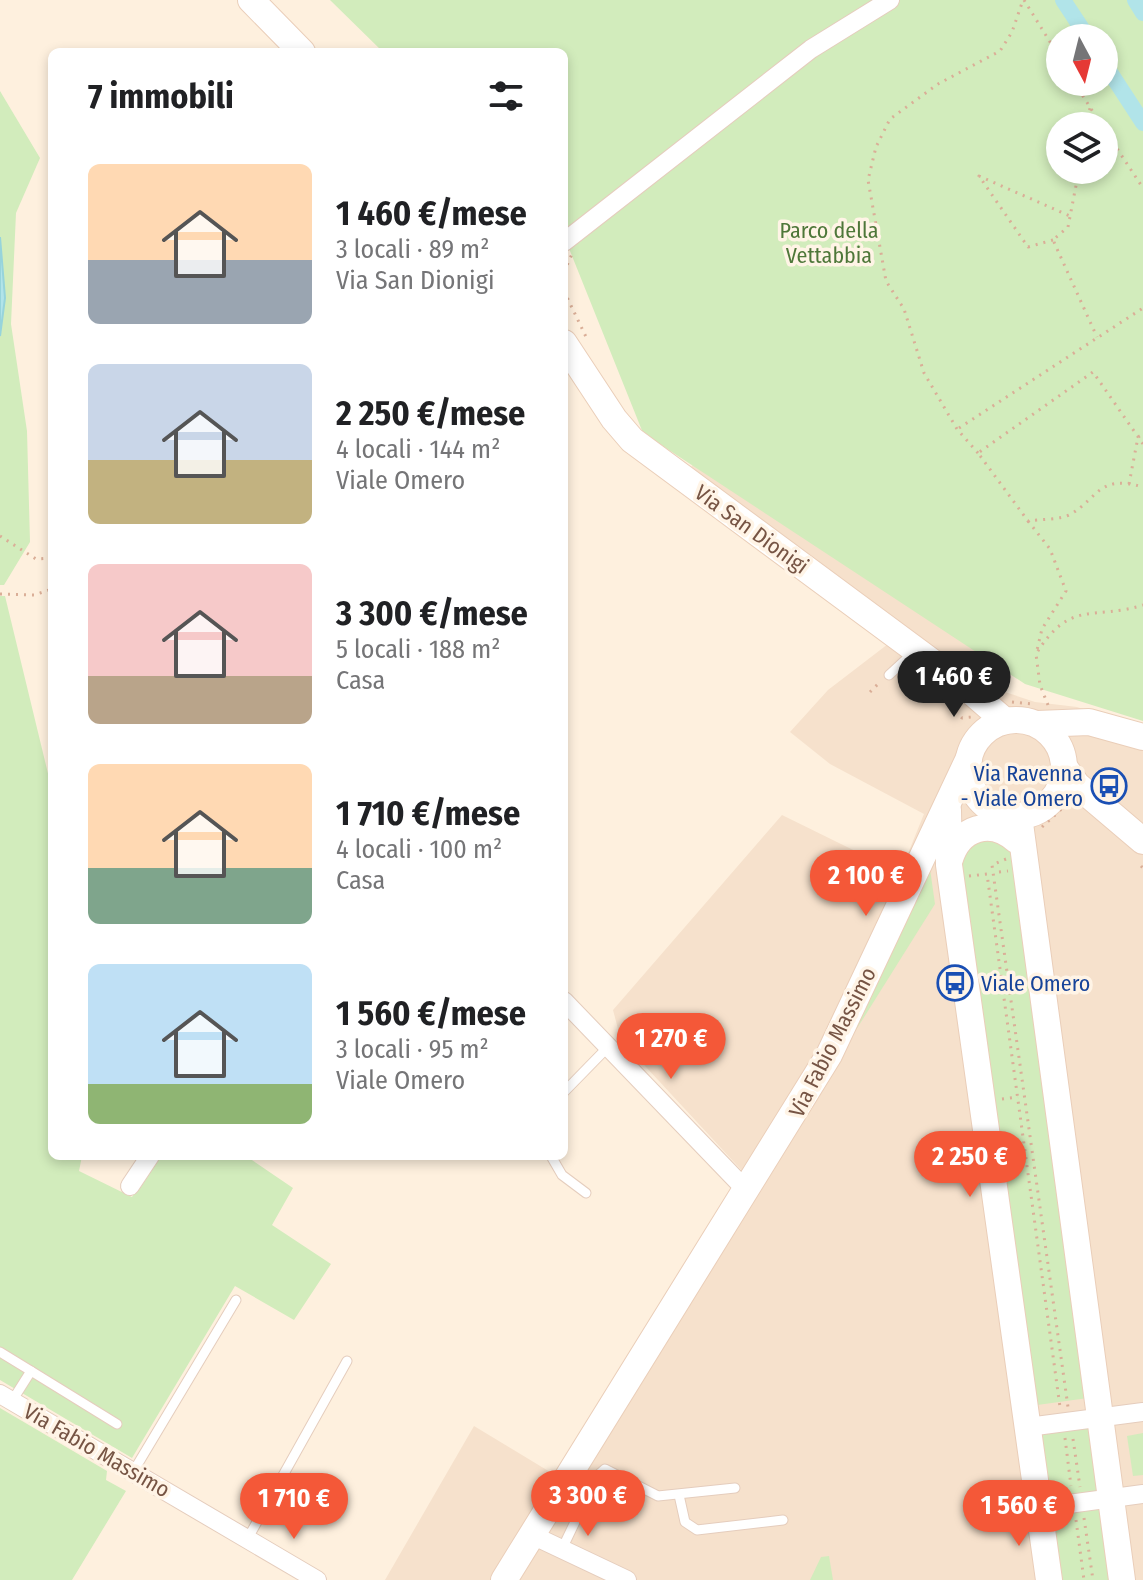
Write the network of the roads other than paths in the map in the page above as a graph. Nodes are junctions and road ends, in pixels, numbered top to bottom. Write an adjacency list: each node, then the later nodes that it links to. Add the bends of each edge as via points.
1 (251, 0): 3 (street)
2 (890, 0): 4 (street, via 811,49)
3 (298, 48)
4 (586, 223): 5 (street); 6 (street)
5 (568, 230)
6 (568, 248)
7 (574, 345): 8 (street, Via San Dionigi, via 614,419 632,440)
8 (916, 650): 9 (lane); 10 (street, Via San Dionigi, via 967,688)
9 (889, 675)
10 (985, 724): 11 (street); 13 (street)
11 (1051, 724): 12 (street, via 1089,722); 14 (street)
12 (1143, 737)
13 (969, 758): 15 (street, Via Fabio Massimo); 16 (street, via 969,779 983,803)
14 (1064, 787): 16 (street); 18 (street, via 1101,805)
15 (948, 803): 19 (street); 26 (street, Via Fabio Massimo, via 829,1055)
16 (1029, 823): 17 (street)
17 (1018, 855): 19 (street, via 1004,831 981,827 960,838); 34 (street)
18 (1142, 858)
19 (956, 868): 36 (street)
20 (568, 1005): 21 (street)
21 (608, 1047): 22 (lane); 26 (street)
22 (568, 1088)
23 (147, 1160): 25 (street)
24 (553, 1160): 27 (lane, via 562,1175)
25 (130, 1186)
26 (747, 1191): 44 (street, Via Fabio Massimo)
27 (586, 1193)
28 (236, 1300): 37 (lane)
29 (0, 1352): 31 (lane)
30 (347, 1361): 45 (lane)
31 (31, 1371): 32 (lane); 35 (lane)
32 (6, 1397): 37 (street, Via Fabio Massimo)
33 (1143, 1412): 34 (street)
34 (1101, 1418): 36 (street); 41 (street)
35 (117, 1424)
36 (1028, 1427): 42 (street)
37 (133, 1472): 45 (street, Via Fabio Massimo)
38 (735, 1488): 40 (lane)
39 (1143, 1494): 41 (street)
40 (679, 1495): 43 (lane, via 685,1522 697,1530); 46 (lane, via 658,1496 605,1469)
41 (1111, 1498): 42 (street); 51 (street)
42 (1039, 1508): 50 (street)
43 (783, 1520)
44 (532, 1535): 46 (street); 48 (street, Via Fabio Massimo)
45 (248, 1538): 47 (street, Via Fabio Massimo)
46 (562, 1549): 49 (street)
47 (317, 1580)
48 (504, 1580)
49 (627, 1580)
50 (1049, 1580)
51 (1122, 1580)

